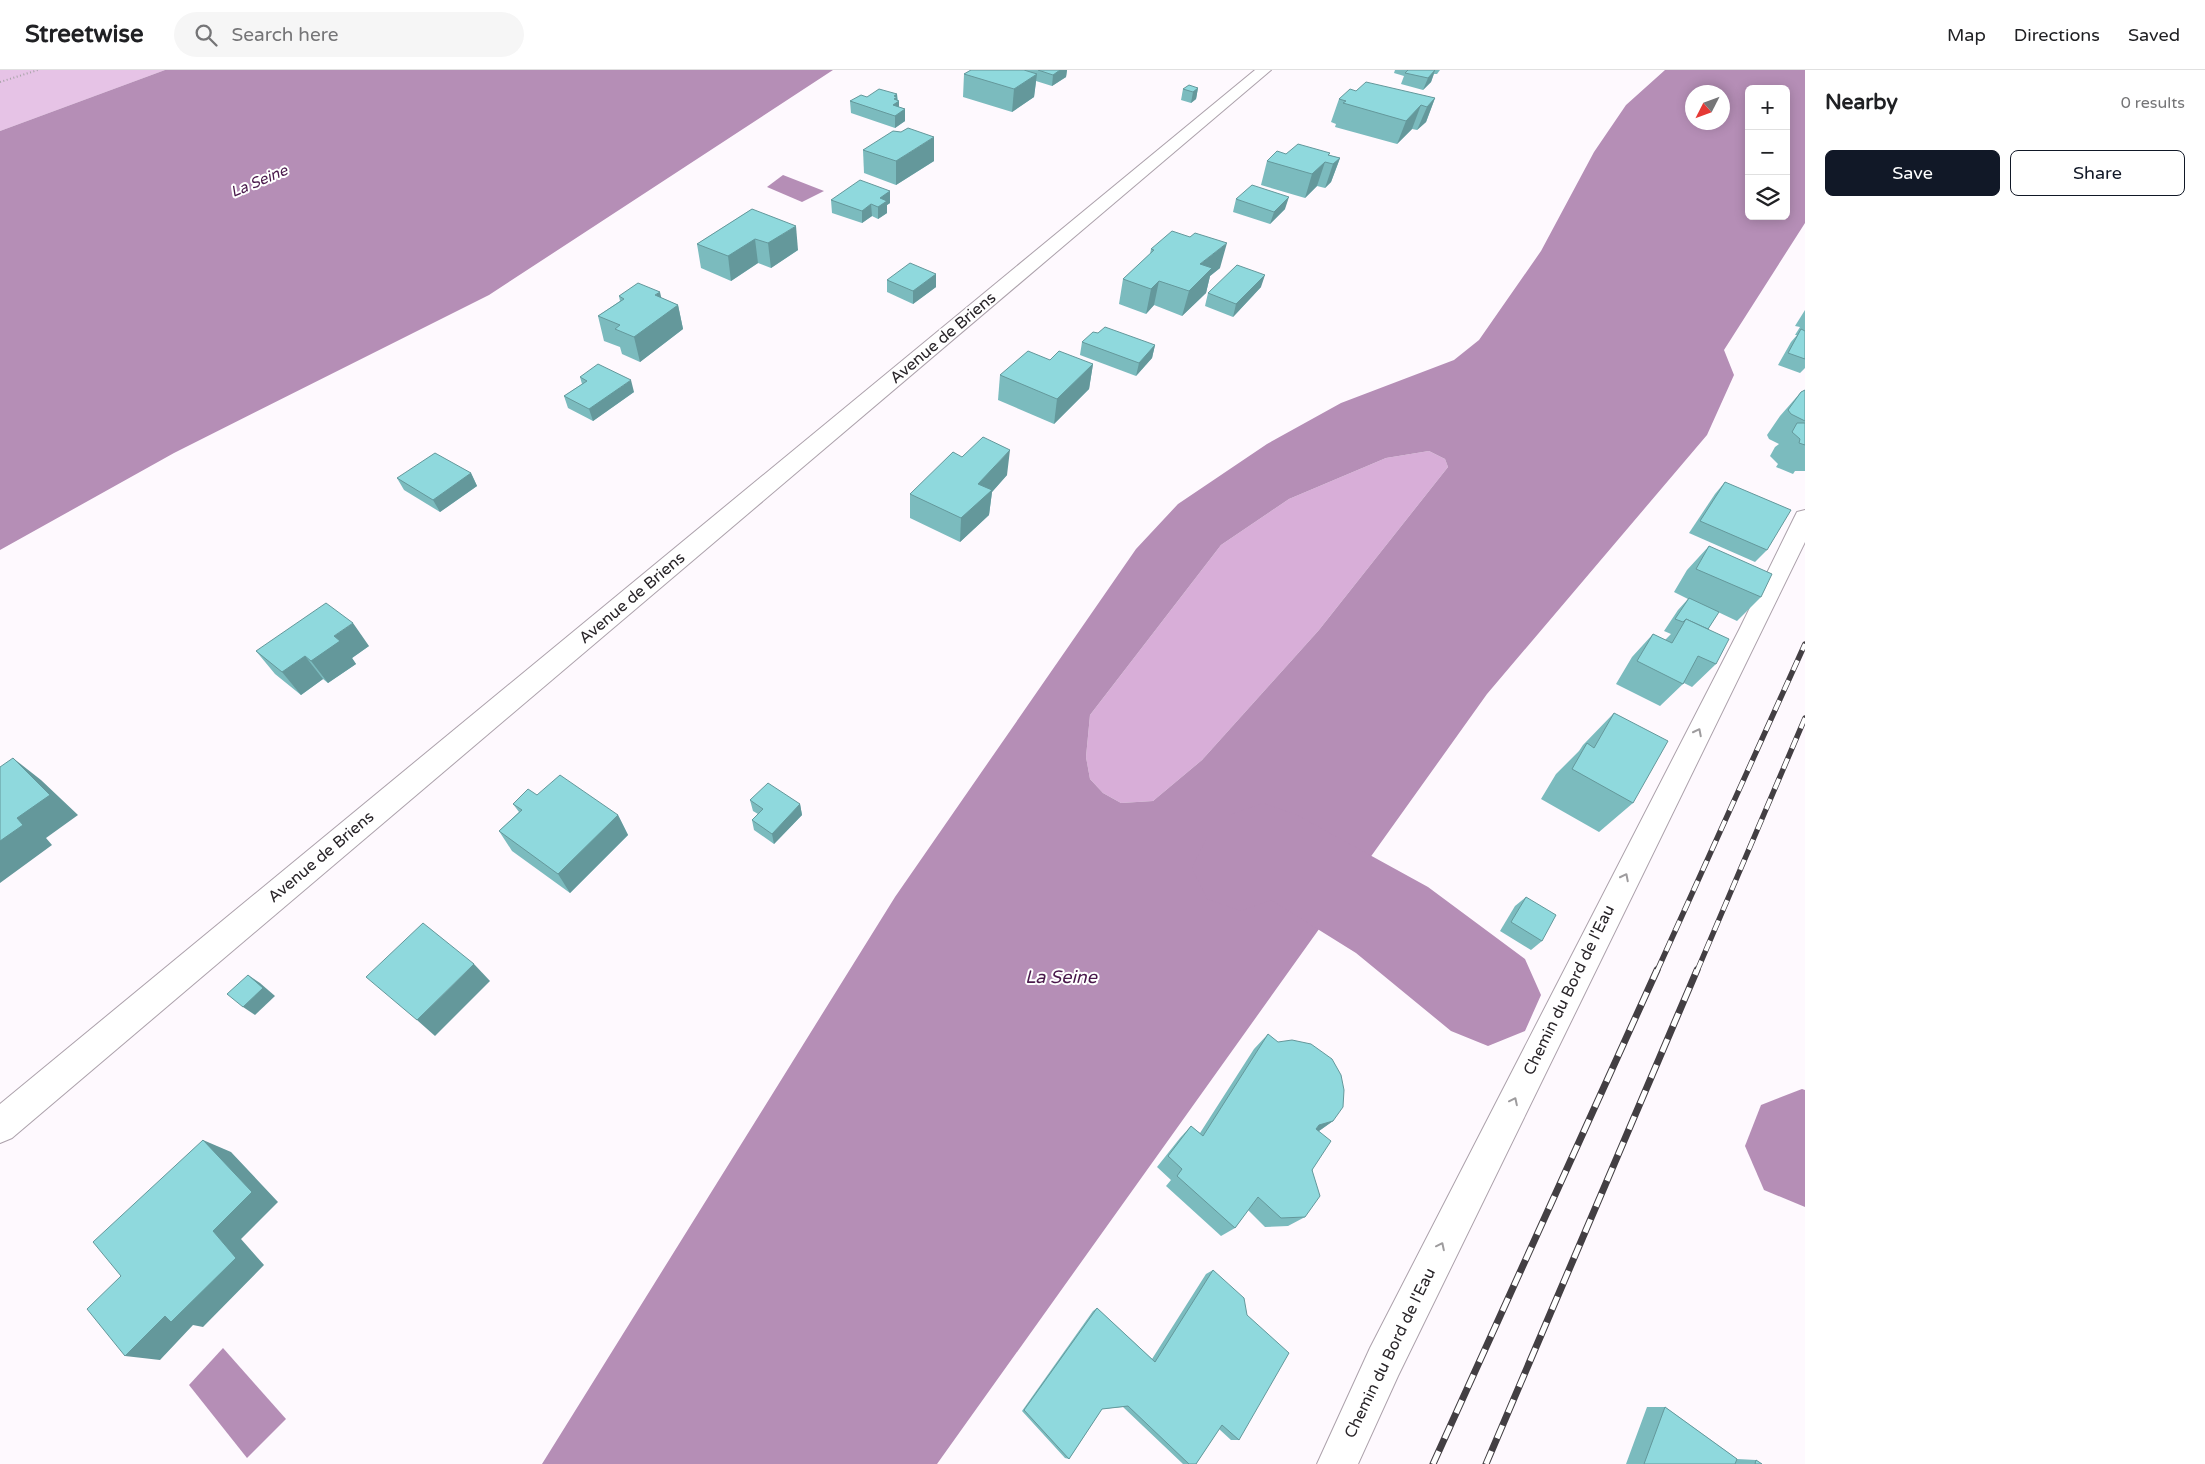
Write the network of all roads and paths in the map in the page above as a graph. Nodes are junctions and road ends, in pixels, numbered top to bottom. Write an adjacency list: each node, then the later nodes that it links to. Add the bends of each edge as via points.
1 (38, 70): 3 (path)
2 (1264, 70): 5 (street, Avenue de Briens)
3 (0, 82)
4 (1805, 518): 6 (street, Chemin du Bord de l'Eau, one-way to 4, via 1397,1336)
5 (0, 1126)
6 (1337, 1464)

